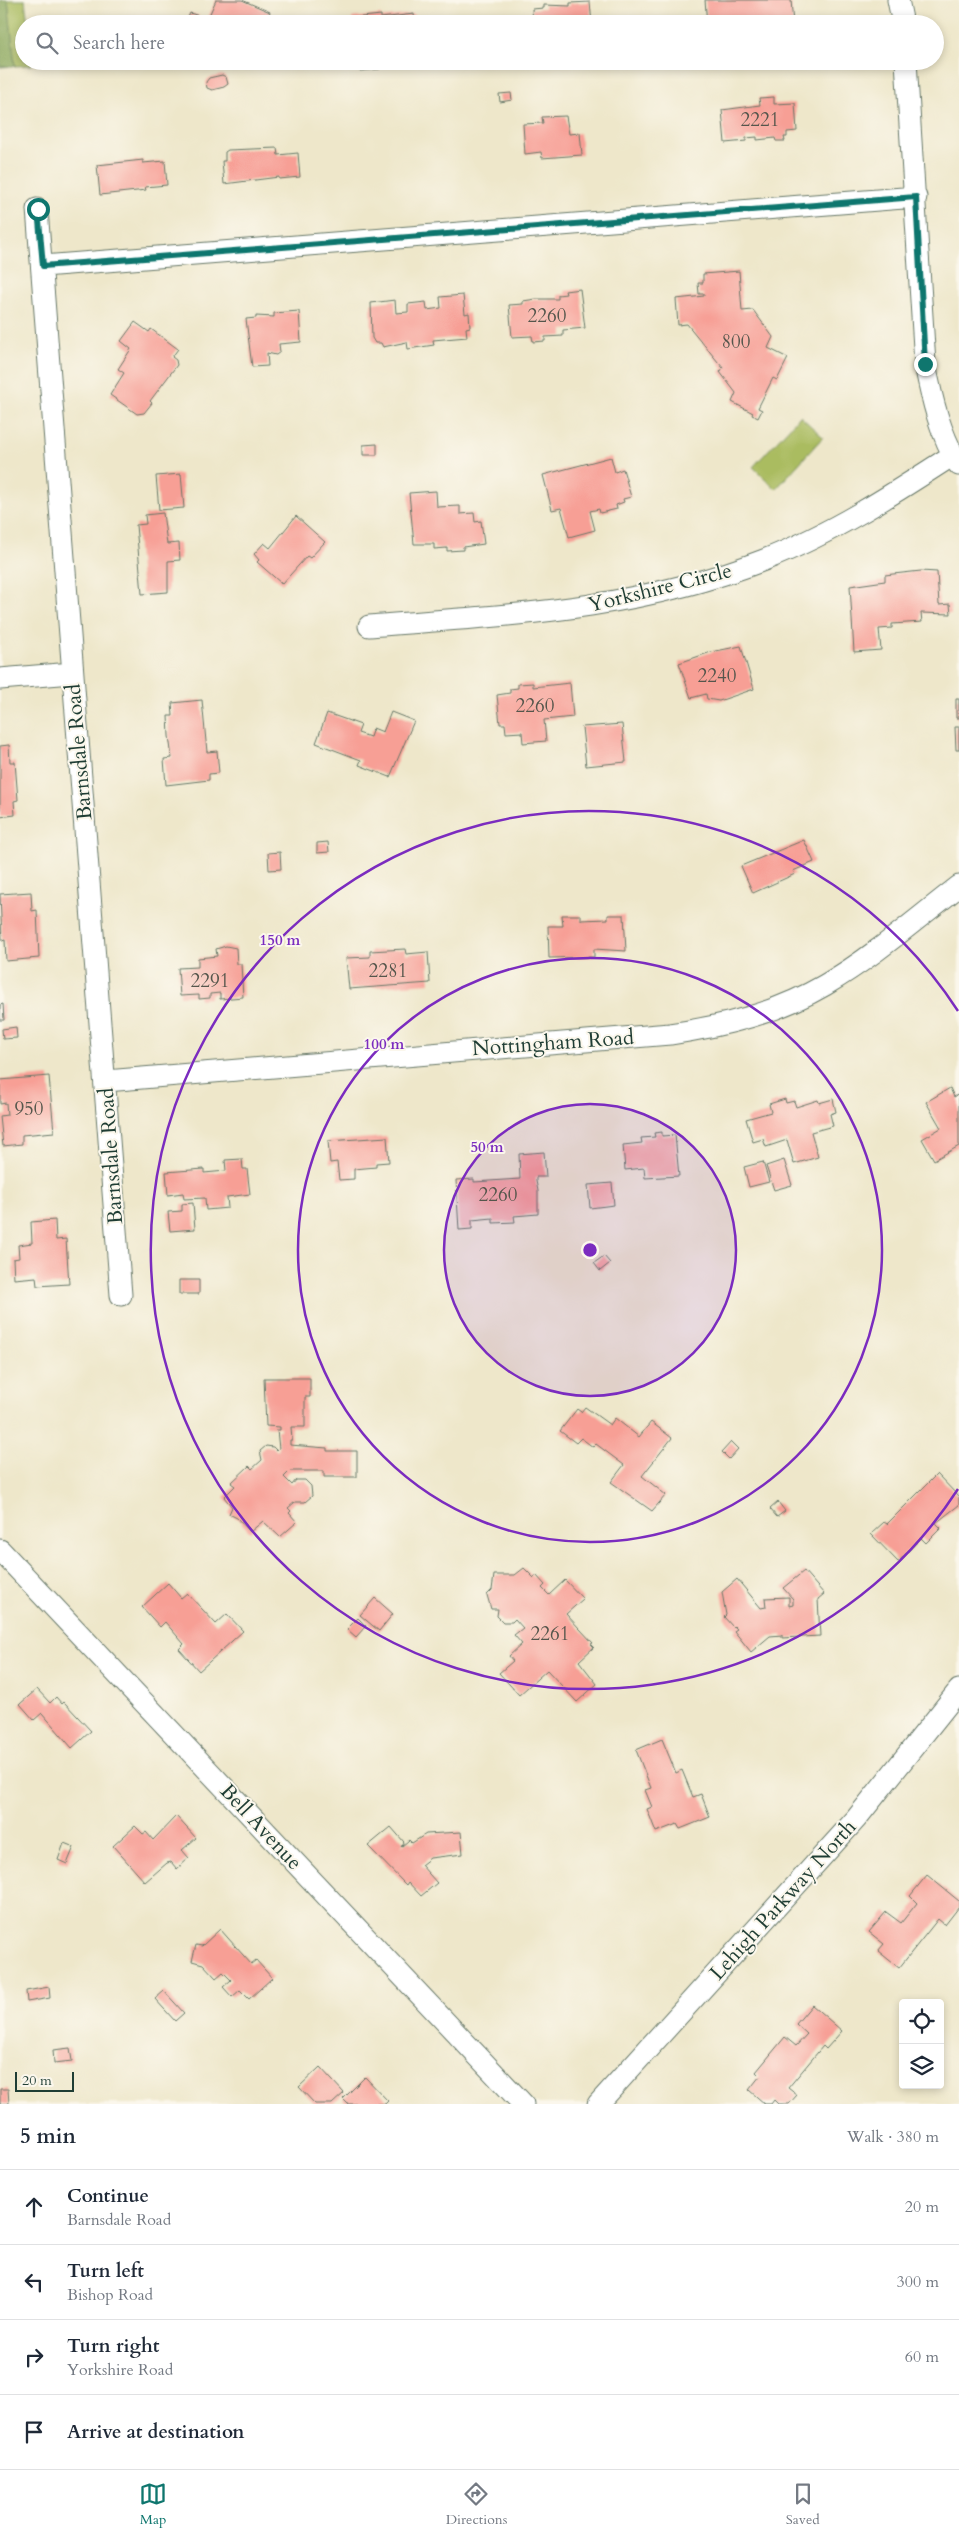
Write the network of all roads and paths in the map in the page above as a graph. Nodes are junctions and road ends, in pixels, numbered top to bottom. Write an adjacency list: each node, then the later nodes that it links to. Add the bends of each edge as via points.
1 (898, 0): 2 (street)
2 (901, 15)
3 (907, 70): 4 (street)
4 (916, 197): 6 (street); 7 (street, via 925,364 932,401)
5 (38, 209): 6 (street, Barnsdale Road)
6 (43, 266): 9 (street, Barnsdale Road)
7 (956, 460): 8 (street, Yorkshire Circle, via 766,560 691,585 588,607)
8 (369, 626)
9 (72, 673): 10 (street); 12 (street, Barnsdale Road)
10 (0, 679)
11 (959, 886): 12 (street, Nottingham Road, via 858,964 824,986 772,1009 710,1028)
12 (106, 1081): 13 (street, Barnsdale Road)
13 (121, 1295)
14 (0, 1550): 16 (street, Bell Avenue)
15 (959, 1690): 17 (street, Lehigh Parkway North, via 856,1819)
16 (523, 2104)
17 (598, 2104)

